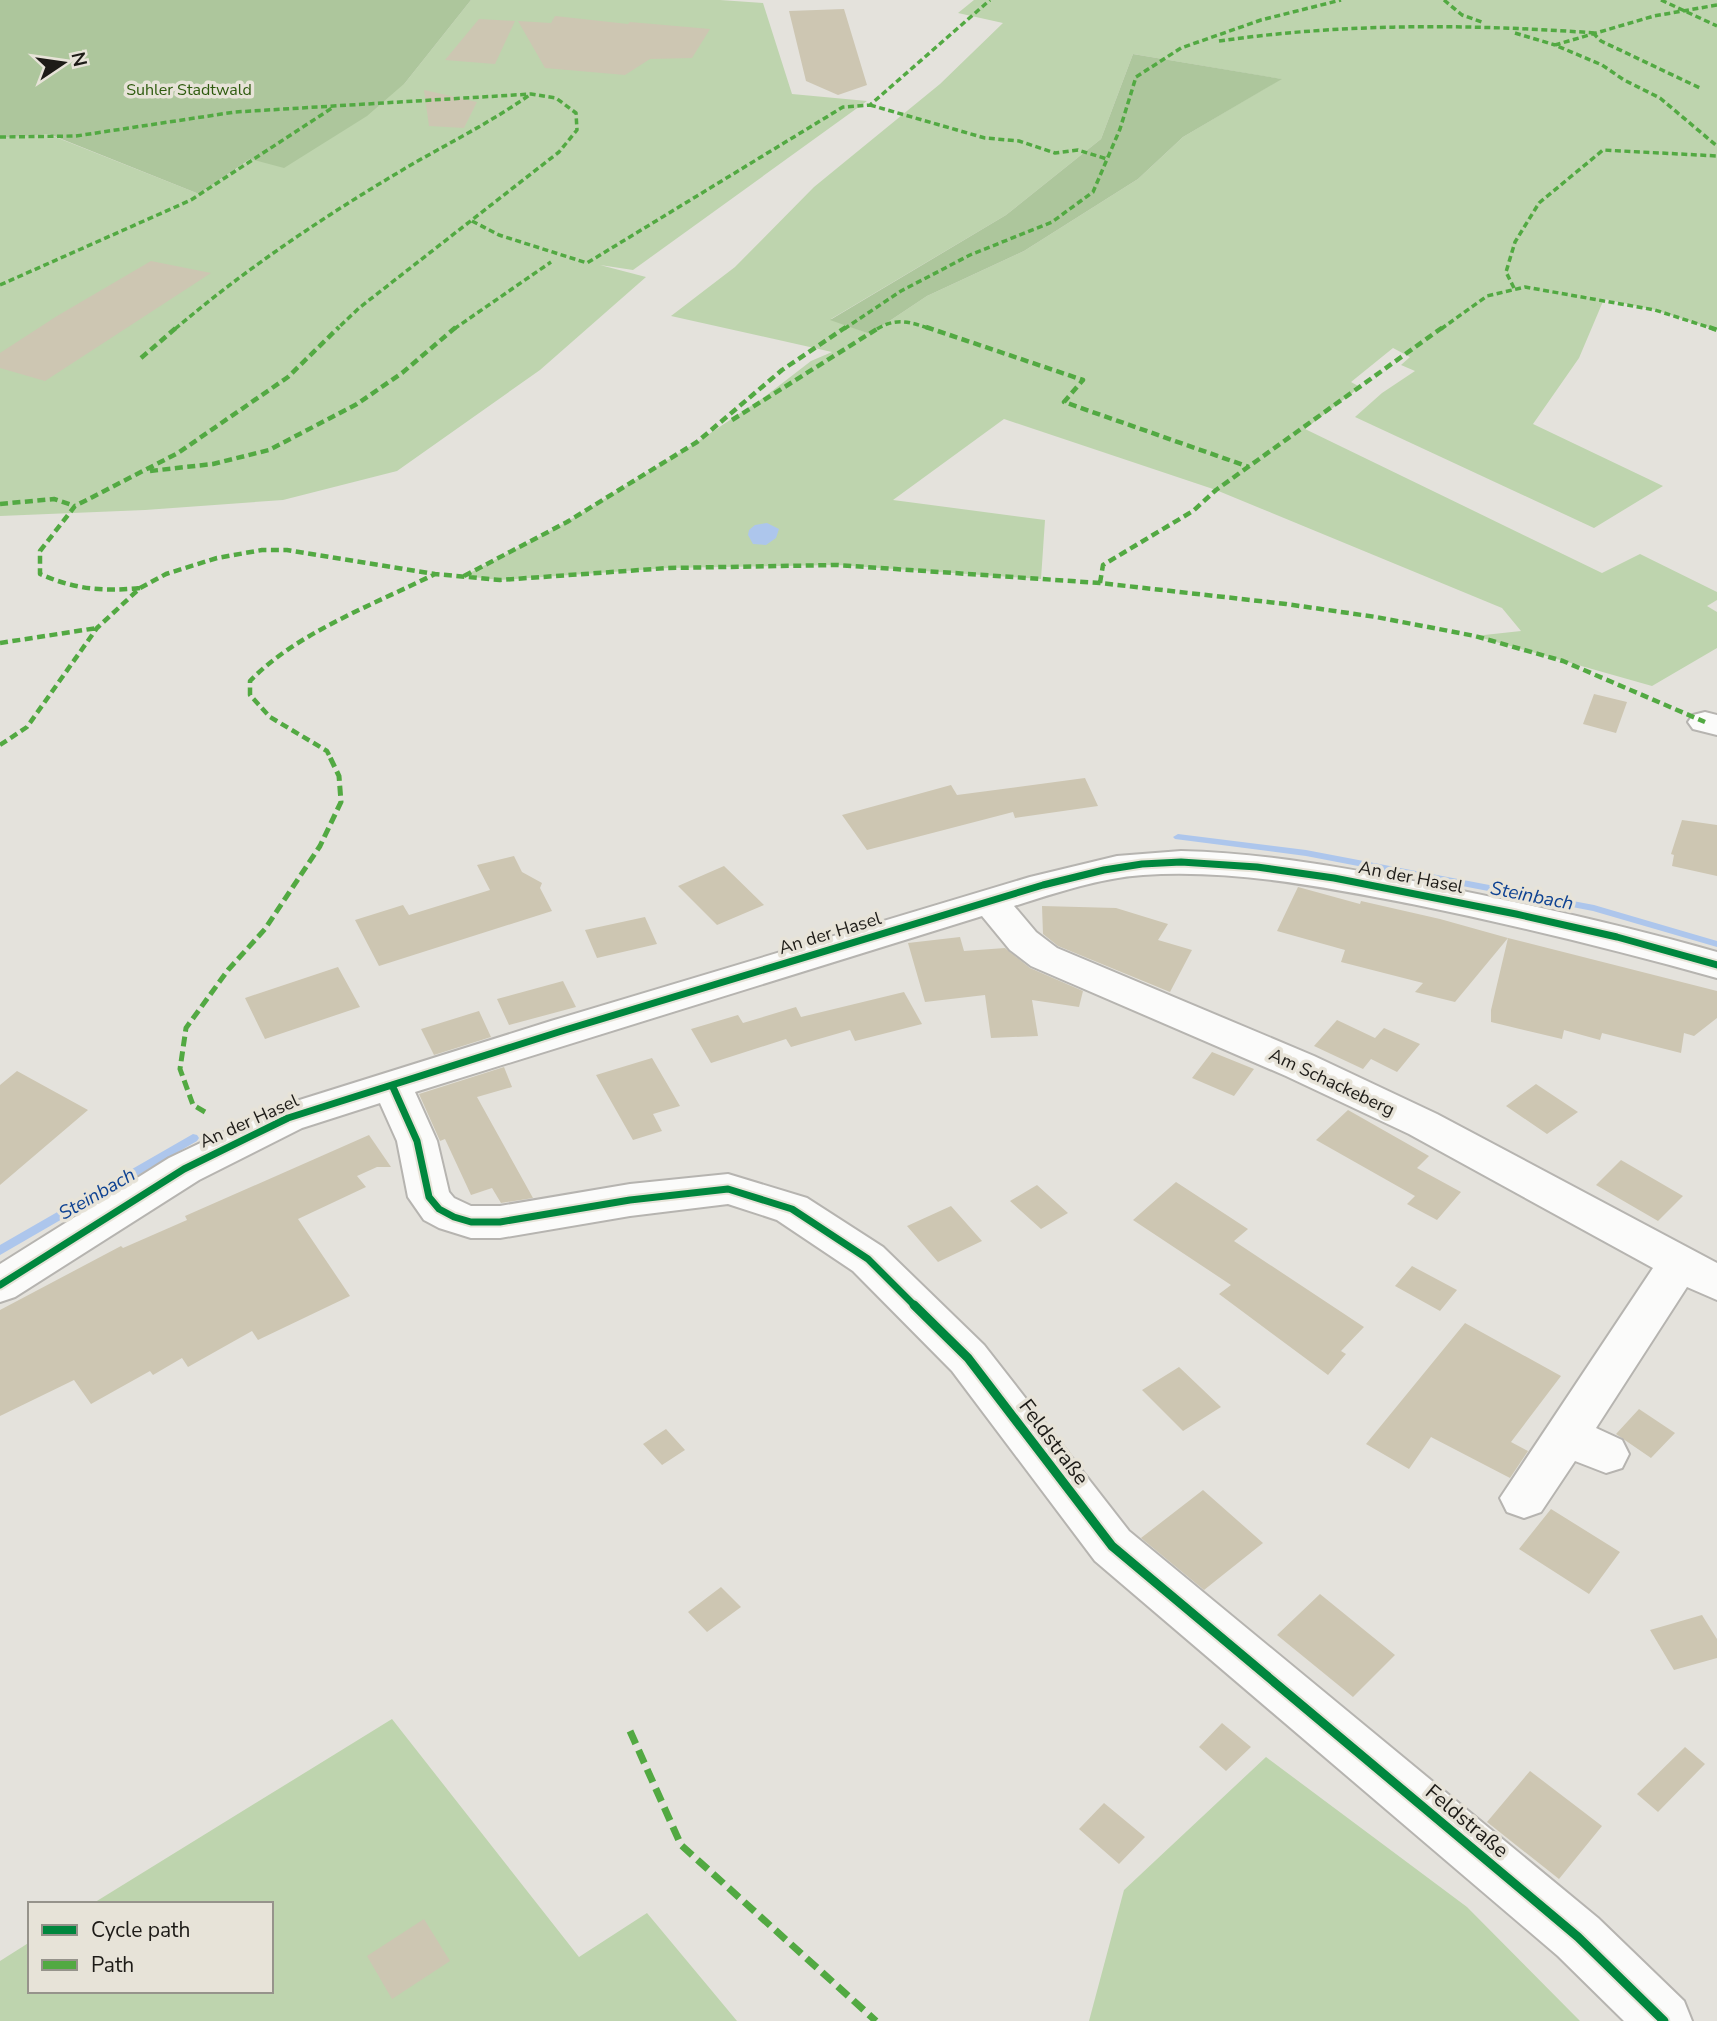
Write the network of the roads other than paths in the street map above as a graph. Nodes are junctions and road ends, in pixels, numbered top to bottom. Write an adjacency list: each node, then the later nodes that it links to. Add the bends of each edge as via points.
1 (990, 901): 2 (street, An der Hasel, via 1102,870 1142,864 1254,866 1591,929); 3 (street, An der Hasel); 4 (street, Am Schackeberg, via 1023,941 1044,957 1373,1100)
2 (1717, 965)
3 (392, 1085): 5 (street, An der Hasel, via 288,1118 237,1141 184,1169); 7 (street, Feldstraße, via 416,1141 429,1197 454,1217 500,1222 728,1189 792,1209 868,1259 968,1358 1112,1546 1578,1937)
4 (1698, 1273): 6 (street, Am Schackeberg, via 1587,1445)
5 (0, 1285)
6 (1524, 1498)
7 (1664, 2021)

